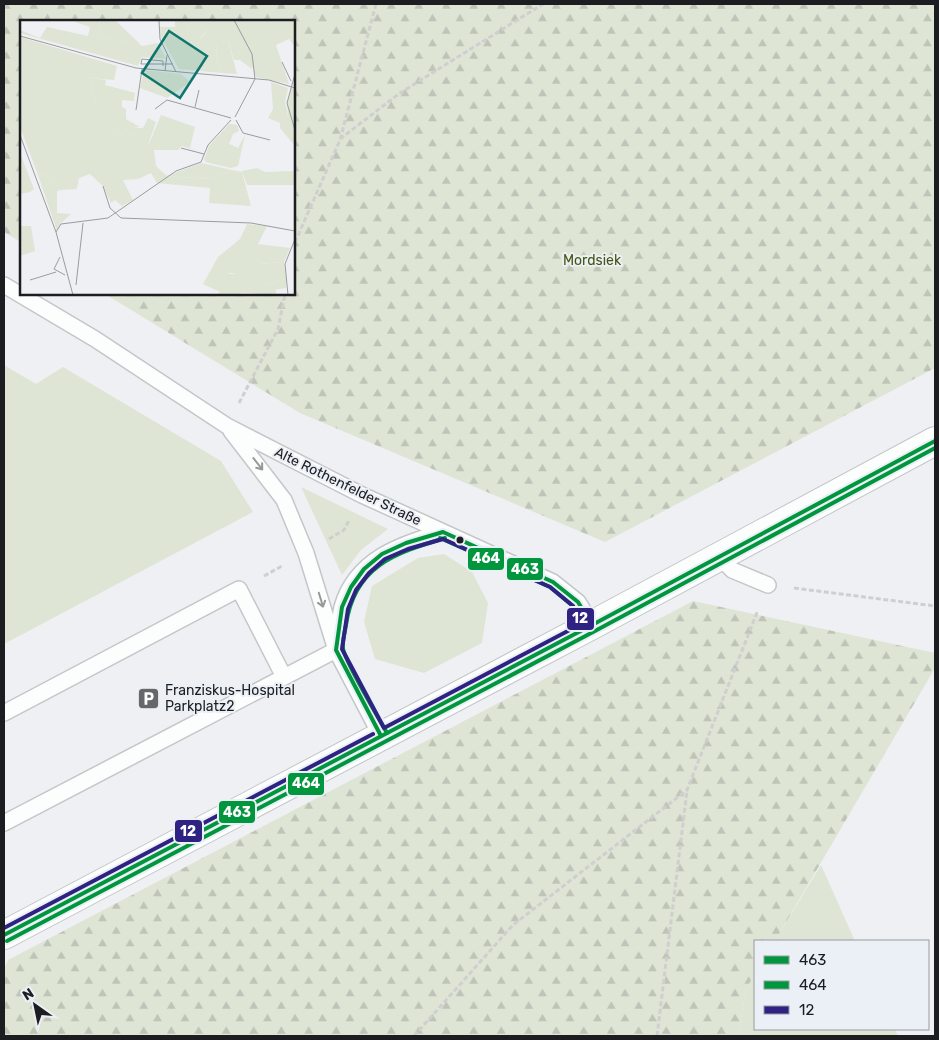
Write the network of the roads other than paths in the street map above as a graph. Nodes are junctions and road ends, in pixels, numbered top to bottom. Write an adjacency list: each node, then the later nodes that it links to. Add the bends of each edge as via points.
1 (4, 284): 2 (lane, Alte Rothenfelder Straße)
2 (20, 294)
3 (22, 295): 4 (lane, Alte Rothenfelder Straße)
4 (227, 426): 6 (lane, Alte Rothenfelder Straße); 10 (lane, Alte Rothenfelder Straße, one-way to 10, via 284,500 306,553)
5 (935, 441): 7 (street)
6 (443, 532): 9 (lane, Alte Rothenfelder Straße, via 553,582 578,602); 10 (lane, via 406,543 382,554 364,568 342,607)
7 (719, 556): 8 (lane, via 732,570); 9 (street)
8 (768, 585)
9 (592, 625): 13 (street)
10 (336, 650): 11 (lane); 13 (lane, Alte Rothenfelder Straße)
11 (284, 677): 12 (lane, via 239,589); 14 (lane)
12 (4, 713)
13 (381, 736): 15 (street)
14 (4, 822)
15 (4, 935)

